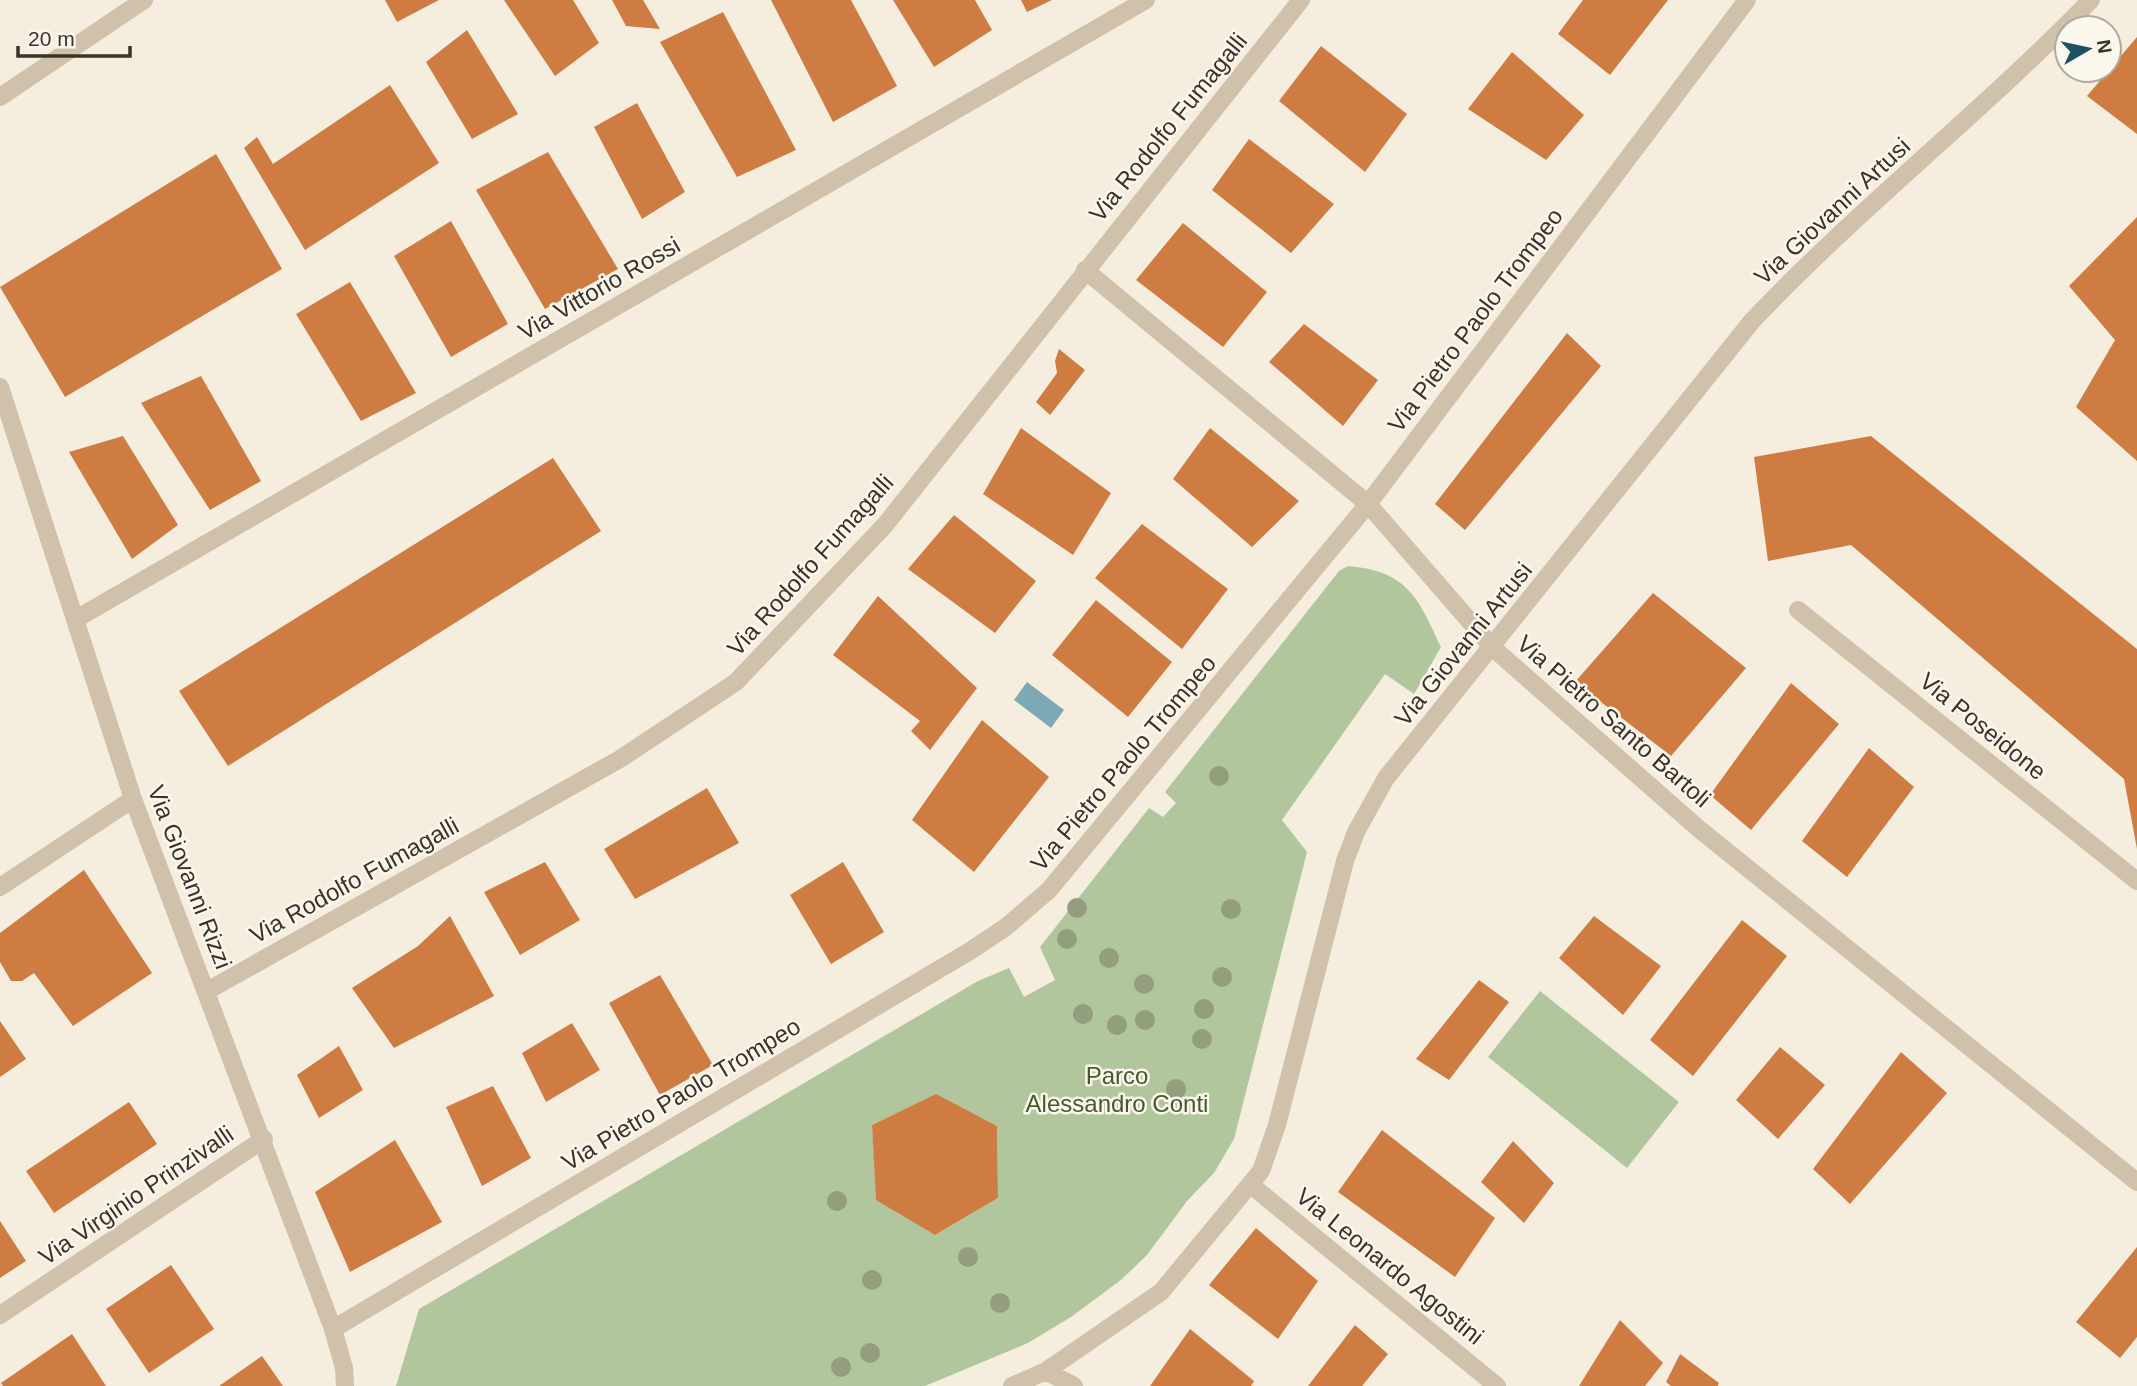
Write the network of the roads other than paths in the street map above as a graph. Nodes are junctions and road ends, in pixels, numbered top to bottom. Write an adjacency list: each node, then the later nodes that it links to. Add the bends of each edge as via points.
1 (144, 0): 6 (street)
2 (1146, 0): 11 (street, Via Vittorio Rossi)
3 (1747, 0): 9 (street, Via Pietro Paolo Trompeo)
4 (2091, 0): 12 (street, Via Giovanni Artusi, via 1752,321)
5 (1291, 4): 7 (street, Via Rodolfo Fumagalli)
6 (0, 97)
7 (1085, 270): 9 (street, Via Pietro Santo Bartoli); 16 (street, Via Rodolfo Fumagalli, via 885,525 736,682 620,759)
8 (0, 387): 11 (street, Via Giovanni Rizzi)
9 (1368, 504): 12 (street, Via Pietro Santo Bartoli); 21 (street, Via Pietro Paolo Trompeo, via 1065,873 1013,921 970,951)
10 (1798, 610): 14 (street, Via Poseidone)
11 (76, 619): 13 (street, Via Giovanni Rizzi)
12 (1493, 648): 18 (street, Via Pietro Santo Bartoli, via 1699,829); 19 (street, Via Giovanni Artusi, via 1386,778 1356,832 1277,1125 1261,1171)
13 (133, 799): 15 (street); 16 (street, Via Giovanni Rizzi)
14 (2137, 881)
15 (0, 887)
16 (207, 991): 17 (street, Via Giovanni Rizzi)
17 (264, 1139): 20 (street, Via Virginio Prinzivalli); 21 (street, Via Giovanni Rizzi)
18 (2137, 1182)
19 (1251, 1185): 22 (street, Via Giovanni Artusi, via 1161,1292); 26 (street, Via Leonardo Agostini)
20 (0, 1315)
21 (333, 1329): 23 (street, Via Giovanni Rizzi)
22 (1046, 1371): 24 (street, Via Giovanni Artusi); 25 (street)
23 (345, 1382)
24 (1012, 1386)
25 (1074, 1386)
26 (1497, 1386)

